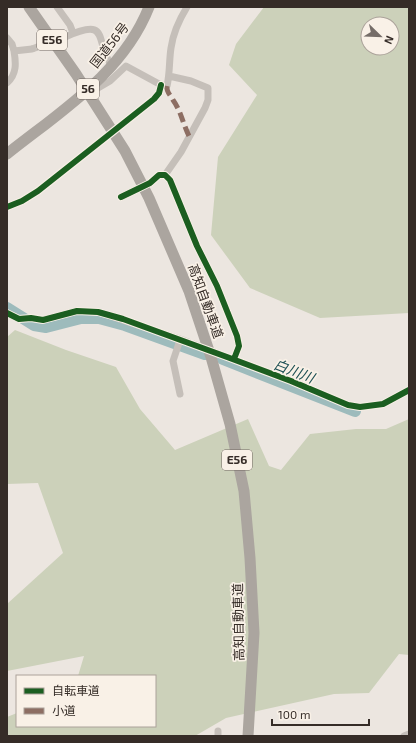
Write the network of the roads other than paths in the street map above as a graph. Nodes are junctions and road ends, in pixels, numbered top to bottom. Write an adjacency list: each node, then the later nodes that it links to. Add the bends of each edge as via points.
1 (29, 7): 23 (highway, 高知自動車道 / E56, via 76,74 124,151 189,291 211,357 230,424 244,491 254,633)
2 (57, 7): 5 (street)
3 (149, 7): 10 (highway, 国道56号 / 56, via 144,22)
4 (187, 7): 11 (street, via 175,31)
5 (73, 33): 6 (street); 10 (street, via 85,29 97,31 108,61)
6 (65, 37)
7 (7, 38): 9 (street)
8 (32, 49): 9 (street)
9 (14, 51): 12 (street, via 16,66)
10 (113, 67): 14 (highway, 国道56号 / 56)
11 (169, 76): 13 (street, via 167,86); 16 (street, via 191,80 208,88 208,100 181,152)
12 (7, 82)
13 (161, 85): 14 (street, via 126,66 110,81); 18 (street, via 154,99 38,191)
14 (75, 100): 15 (highway, 国道56号 / 56)
15 (7, 154)
16 (165, 175): 17 (street, via 159,175 150,183); 20 (street, via 170,180 238,336 238,346 231,358 348,405 378,405)
17 (121, 197)
18 (7, 207)
19 (7, 313): 21 (street, via 19,319 43,320 77,312 98,312 182,340 174,361)
20 (409, 390)
21 (180, 394)
22 (409, 734): 24 (street)
23 (248, 736)
24 (404, 736)

